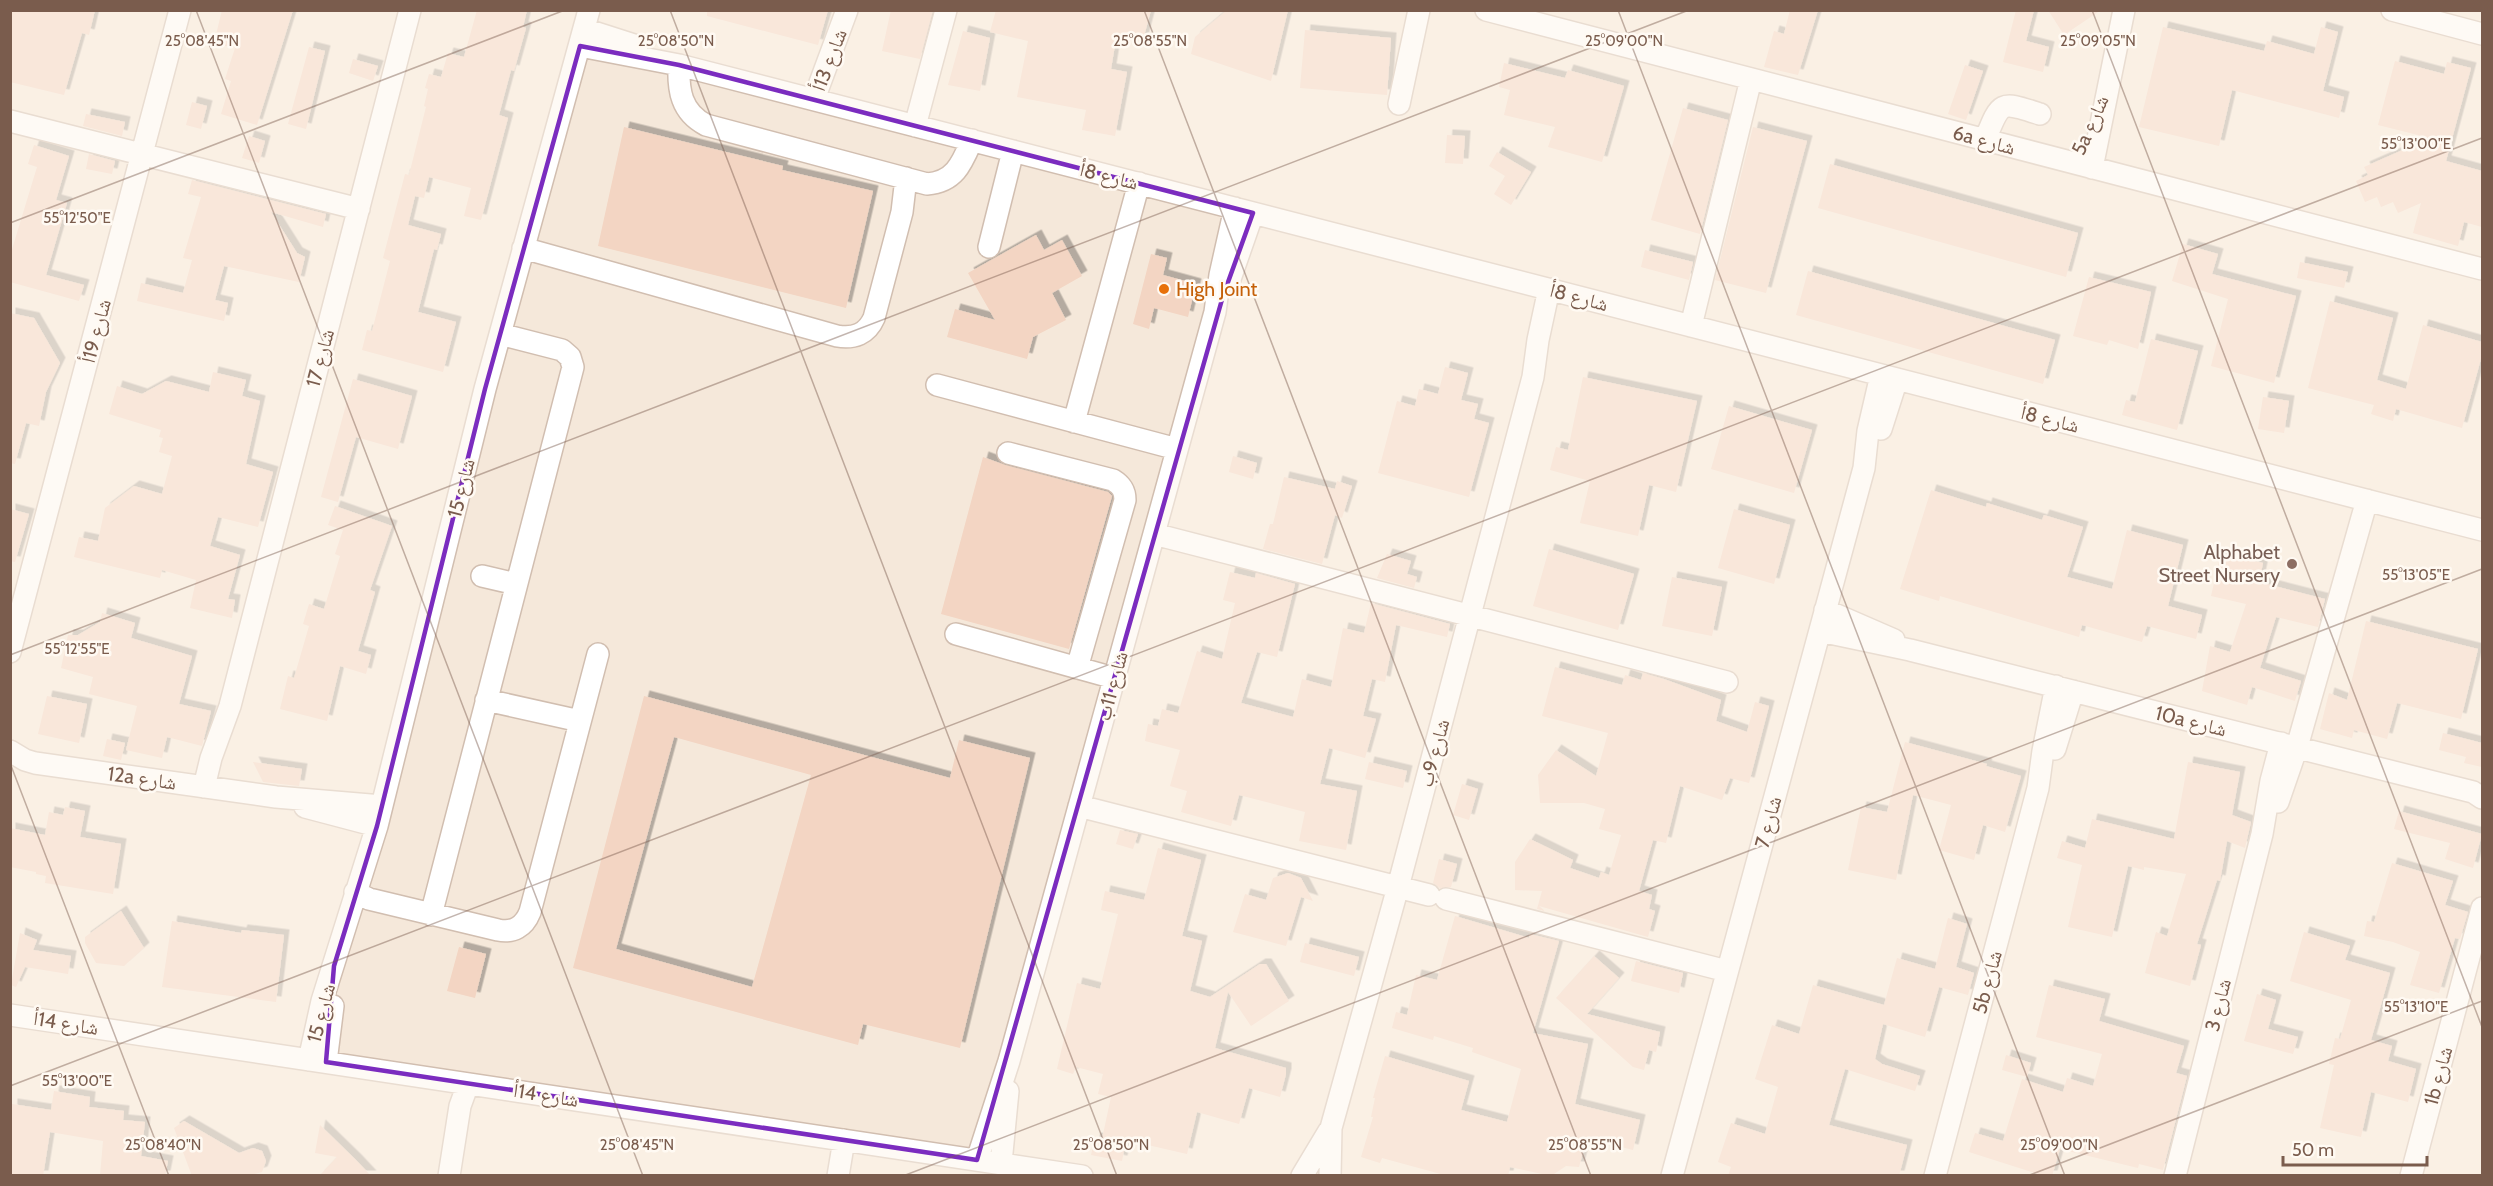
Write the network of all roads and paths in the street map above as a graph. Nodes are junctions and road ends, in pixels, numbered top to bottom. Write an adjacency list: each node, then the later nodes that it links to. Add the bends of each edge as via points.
1 (180, 10): 22 (street, شارع 19أ)
2 (410, 10): 26 (street, شارع 17)
3 (946, 10): 18 (street)
4 (1419, 10): 15 (street)
5 (1486, 10): 13 (street, 6a شارع)
6 (2130, 10): 9 (street, 5a شارع)
7 (2392, 10): 11 (street)
8 (845, 15): 14 (street, شارع 13أ)
9 (2123, 20): 23 (street, 5a شارع)
10 (584, 29): 12 (street, شارع 8أ); 29 (street, شارع 15)
11 (2482, 34)
12 (678, 64): 14 (street, شارع 8أ); 24 (street, via 678,86 684,105 706,125)
13 (1751, 79): 20 (street, 6a شارع); 32 (street)
14 (822, 101): 18 (street, شارع 8أ)
15 (1398, 104)
16 (2040, 114): 20 (street, via 2013,105 2003,106)
17 (10, 121): 22 (street)
18 (915, 126): 19 (street, شارع 8أ)
19 (972, 140): 21 (street, شارع 8أ); 24 (street, via 961,166 943,182 927,184)
20 (1985, 140): 23 (street, 6a شارع)
21 (1013, 151): 25 (street, شارع 8أ); 28 (street)
22 (143, 155): 26 (street); 49 (street, شارع 19أ)
23 (2083, 165): 30 (street, 6a شارع)
24 (906, 178): 29 (street, via 902,212 874,318 866,330 854,336 837,336)
25 (1139, 183): 27 (street, شارع 8أ); 36 (street)
26 (358, 209): 59 (street, شارع 17, via 230,706 227,744)
27 (1244, 210): 31 (street, شارع 8أ); 37 (street, شارع 11ب, via 1237,262 1215,312)
28 (989, 247)
29 (523, 248): 33 (street, شارع 15)
30 (2482, 269)
31 (1557, 291): 32 (street, شارع 8أ); 45 (street, شارع 9ب, via 1552,335 1533,377)
32 (1691, 326): 34 (street, شارع 8أ)
33 (500, 334): 43 (street, via 567,353 573,367); 62 (street, شارع 15)
34 (1889, 377): 39 (street, شارع 8أ); 44 (street, شارع 7, via 1882,426 1864,468)
35 (937, 385): 36 (street)
36 (1074, 422): 37 (street)
37 (1177, 449): 41 (street, شارع 11ب)
38 (1008, 453): 51 (street, via 1113,480 1125,494)
39 (2367, 500): 40 (street, شارع 8أ); 57 (street, شارع 3)
40 (2482, 530)
41 (1154, 534): 45 (street); 52 (street, شارع 11ب)
42 (482, 576): 43 (street)
43 (516, 584): 55 (street)
44 (1826, 610): 46 (street, شارع 7); 48 (street, 10a شارع)
45 (1470, 616): 53 (street); 63 (street, شارع 9ب)
46 (1820, 631): 48 (street, 10a شارع); 67 (street, شارع 7)
47 (956, 634): 51 (street)
48 (1910, 650): 54 (street, 10a شارع)
49 (10, 652)
50 (598, 654): 56 (street)
51 (1077, 668): 52 (street)
52 (1114, 678): 61 (street, شارع 11ب)
53 (1727, 682)
54 (2064, 688): 57 (street, 10a شارع); 82 (street, 5b شارع, via 2059,737 2038,788)
55 (486, 700): 56 (street); 66 (street)
56 (580, 721): 66 (street, via 530,912 523,924 504,932)
57 (2289, 745): 60 (street, 10a شارع); 83 (street, شارع 3, via 2285,784 2262,834)
58 (10, 751): 59 (street, 12a شارع, via 35,763)
59 (212, 788): 62 (street, 12a شارع)
60 (2478, 795)
61 (1079, 806): 63 (street); 70 (street, شارع 11ب)
62 (379, 816): 64 (street, شارع 15)
63 (1398, 887): 67 (street); 72 (street, شارع 9ب)
64 (355, 892): 66 (street); 69 (street, شارع 15, via 322,1001)
65 (2482, 908): 84 (street, 1b شارع)
66 (431, 915)
67 (1727, 971): 81 (street, شارع 7)
68 (10, 1015): 69 (street, شارع 14أ)
69 (318, 1061): 71 (street, شارع 14أ)
70 (1009, 1061): 74 (street, شارع 11ب); 75 (street, شارع 11ب)
71 (468, 1084): 73 (street, شارع 14أ); 76 (street, via 459,1106)
72 (1331, 1128): 79 (street, شارع 9ب); 80 (street, شارع 9ب)
73 (844, 1140): 74 (street, شارع 14أ); 77 (street)
74 (977, 1160): 75 (street, شارع 14أ)
75 (1001, 1163): 78 (street, شارع 14أ)
76 (449, 1176)
77 (838, 1176)
78 (1082, 1176)
79 (1302, 1176)
80 (1330, 1176)
81 (1672, 1176)
82 (1935, 1176)
83 (2175, 1176)
84 (2411, 1176)

